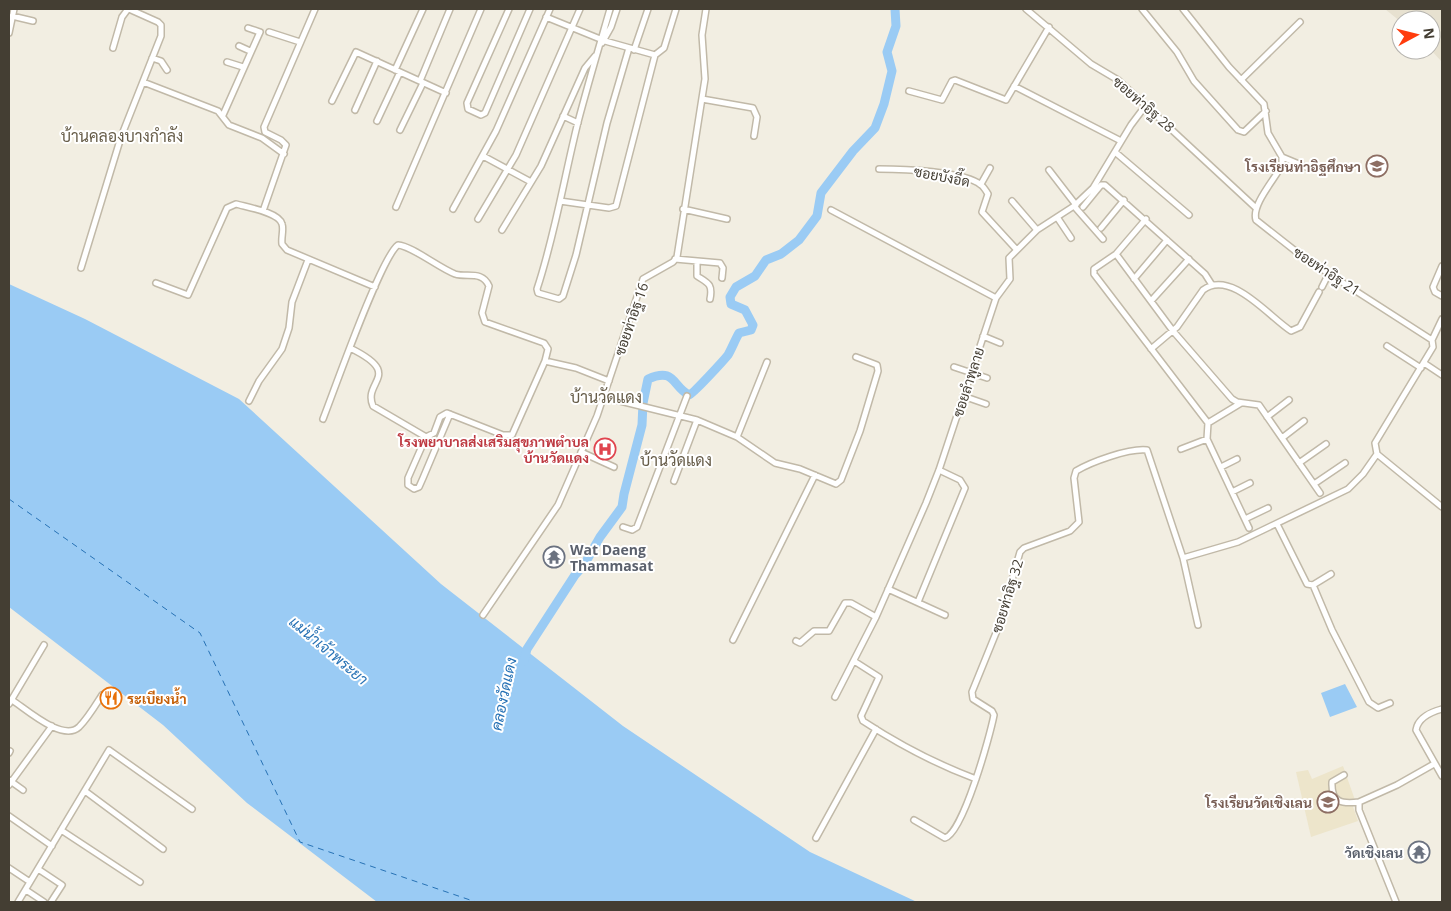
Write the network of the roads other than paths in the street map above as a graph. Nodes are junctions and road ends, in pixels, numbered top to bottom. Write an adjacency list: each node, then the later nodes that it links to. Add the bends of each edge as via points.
1 (14, 9): 19 (street)
2 (129, 9): 31 (street, via 122,17); 36 (street, via 161,25 161,36)
3 (315, 9): 29 (street)
4 (423, 9): 41 (street)
5 (450, 9): 44 (street)
6 (481, 9): 47 (street)
7 (509, 9): 8 (street, via 467,103 468,109 481,115 485,114)
8 (530, 9)
9 (550, 9): 20 (street)
10 (580, 9): 25 (street)
11 (610, 9): 28 (street)
12 (617, 9): 28 (street)
13 (648, 9): 32 (street)
14 (676, 9): 34 (street, via 666,43)
15 (706, 9): 48 (street, via 702,35 706,69)
16 (1026, 9): 23 (street, ซอยท่าอิฐ 28)
17 (1142, 9): 52 (street, via 1177,52 1194,81 1238,130 1248,130)
18 (1183, 9): 42 (street)
19 (12, 16): 21 (street); 27 (street)
20 (546, 18): 25 (street); 62 (street)
21 (32, 21)
22 (1300, 22): 42 (street)
23 (1049, 27): 45 (street); 50 (street, ซอยท่าอิฐ 28, via 1091,64 1118,80)
24 (248, 28): 33 (street, via 260,32)
25 (572, 28): 28 (street); 66 (street)
26 (269, 32): 29 (street)
27 (9, 33)
28 (601, 41): 32 (street); 35 (street)
29 (300, 42): 61 (street, via 264,127 265,132 284,142)
30 (239, 46): 33 (street)
31 (112, 48)
32 (631, 49): 34 (street); 74 (street, via 607,123)
33 (250, 52): 39 (street)
34 (655, 55): 74 (street, via 616,206)
35 (595, 56): 54 (street, via 585,68); 56 (street)
36 (152, 58): 40 (street, via 161,61); 43 (street)
37 (377, 61): 41 (street); 49 (street, via 354,53); 51 (street)
38 (227, 62): 39 (street)
39 (243, 66): 53 (street)
40 (167, 70)
41 (398, 71): 44 (street); 55 (street)
42 (1241, 80): 52 (street, via 1264,104)
43 (143, 82): 53 (street); 101 (street, via 121,138)
44 (422, 82): 47 (street); 57 (street)
45 (1014, 86): 46 (street, via 1006,100 955,80 942,100); 59 (street)
46 (909, 91)
47 (446, 93): 76 (street)
48 (702, 99): 58 (street, via 753,108 756,117); 80 (street)
49 (332, 101)
50 (1146, 105): 59 (street, ซอยลำพูลาย); 78 (street, ซอยท่าอิฐ 28)
51 (355, 110)
52 (1266, 111): 63 (street, via 1268,133)
53 (223, 115): 61 (street, via 229,125 262,138)
54 (563, 116): 56 (street); 69 (street)
55 (377, 121)
56 (578, 123): 72 (street)
57 (400, 130)
58 (754, 136)
59 (1120, 141): 60 (street, ซอยลำพูลาย)
60 (1114, 152): 75 (street, ซอยลำพูลาย, via 1093,188); 83 (street)
61 (284, 154): 82 (street)
62 (484, 156): 66 (street); 79 (street)
63 (1282, 158): 64 (street); 78 (street, via 1279,171)
64 (1306, 167)
65 (990, 168): 70 (street)
66 (507, 169): 69 (street); 85 (street)
67 (879, 169): 70 (street, ซอยบังอี๊ด, via 915,169)
68 (1049, 170): 75 (street)
69 (531, 182): 89 (street)
70 (981, 184): 94 (street, ซอยบังอี๊ด, via 988,194 982,212)
71 (1124, 200): 77 (street, via 1104,184); 87 (street); 88 (street)
72 (560, 201): 74 (street); 74 (street, via 537,289 560,299 571,273)
73 (1012, 201): 90 (street)
74 (588, 205)
75 (1075, 205): 84 (street, ซอยลำพูลาย); 92 (street)
76 (396, 207)
77 (1083, 207)
78 (1256, 208): 102 (street, ซอยท่าอิฐ 21, via 1254,217 1259,224)
79 (453, 209)
80 (683, 209): 86 (street); 98 (street)
81 (831, 210): 109 (street)
82 (263, 211): 97 (street, via 282,222 284,247); 105 (street, via 236,204 227,208 188,295)
83 (1190, 215)
84 (1057, 217): 90 (street, ซอยลำพูลาย); 91 (street)
85 (478, 219)
86 (727, 219)
87 (1146, 219): 93 (street); 95 (street)
88 (1101, 228)
89 (502, 230)
90 (1037, 230): 94 (street, ซอยลำพูลาย)
91 (1071, 238)
92 (1102, 239)
93 (1167, 240): 96 (street); 104 (street)
94 (1017, 250): 109 (street, ซอยลำพูลาย, via 1009,258 1010,279)
95 (1116, 254): 104 (street); 119 (street, via 1094,269 1094,274)
96 (1189, 259): 106 (street); 111 (street)
97 (308, 260): 107 (street); 133 (street, via 292,302 282,349 259,381)
98 (675, 260): 99 (street); 128 (street, ซอยท่าอิฐ 16, via 643,279)
99 (697, 261): 103 (street, via 720,263); 110 (street, via 696,274 710,284)
100 (1442, 266): 108 (street, via 1433,287)
101 (81, 268)
102 (1329, 273): 106 (street, via 1300,327 1291,331 1242,292); 115 (street, ซอยท่าอิฐ 21)
103 (722, 278)
104 (1134, 279): 111 (street)
105 (156, 283)
106 (1212, 285): 113 (street, via 1203,290)
107 (376, 287): 118 (street); 121 (street, via 392,251 400,245 454,273 480,277 489,286 482,313 485,322 544,343 548,349)
108 (1442, 296)
109 (996, 298): 114 (street, ซอยลำพูลาย)
110 (710, 299)
111 (1151, 301): 113 (street)
112 (1442, 319): 115 (street)
113 (1173, 331): 119 (street); 134 (street, via 1232,399)
114 (983, 336): 116 (street); 125 (street, ซอยลำพูลาย)
115 (1432, 340): 123 (street, via 1433,347)
116 (1000, 343)
117 (1387, 346): 123 (street)
118 (350, 348): 139 (street); 143 (street, via 368,358 377,368 379,377 371,400 373,406)
119 (1151, 349): 142 (street)
120 (856, 357): 157 (street, via 873,362 878,368 860,431 840,482 836,484)
121 (545, 361): 128 (street, via 576,368); 136 (street, via 512,434 503,435)
122 (767, 362): 144 (street)
123 (1422, 366): 126 (street); 150 (street, via 1376,443)
124 (954, 367): 125 (street)
125 (971, 373): 127 (street); 130 (street, ซอยลำพูลาย)
126 (1442, 375)
127 (986, 378)
128 (609, 381): 131 (street, ซอยท่าอิฐ 16)
129 (687, 396): 137 (street)
130 (963, 396): 135 (street); 156 (street, ซอยลำพูลาย)
131 (604, 397): 137 (street); 149 (street, ซอยท่าอิฐ 16)
132 (1289, 400): 138 (street)
133 (249, 402)
134 (1241, 403): 138 (street, via 1258,405); 142 (street)
135 (986, 404)
136 (450, 414): 143 (street, via 442,415 434,433); 143 (street, via 419,487 414,489 408,485 408,478)
137 (679, 415): 140 (street); 167 (street, via 637,528)
138 (1267, 416): 145 (street)
139 (323, 419)
140 (697, 420): 144 (street); 158 (street)
141 (1304, 421): 145 (street)
142 (1208, 423): 146 (street)
143 (426, 437)
144 (737, 437): 157 (street, via 775,463)
145 (1282, 438): 152 (street)
146 (1207, 439): 148 (street); 155 (street)
147 (1326, 444): 152 (street)
148 (1181, 449)
149 (581, 452): 154 (street); 174 (street, ซอยท่าอิฐ 16, via 555,511)
150 (1376, 454): 163 (street); 166 (street, via 1348,489)
151 (1237, 459): 155 (street)
152 (1299, 463): 160 (street)
153 (1345, 463): 160 (street)
154 (614, 467)
155 (1221, 468): 161 (street)
156 (939, 470): 172 (street, ซอยลำพูลาย); 173 (street, via 960,480 965,488)
157 (815, 475): 178 (street)
158 (674, 480)
159 (1250, 483): 161 (street)
160 (1314, 484): 162 (street)
161 (1232, 492): 165 (street)
162 (1320, 493)
163 (1442, 507)
164 (1268, 508): 165 (street)
165 (1245, 519): 168 (street)
166 (1277, 524): 169 (street, via 1238,542); 171 (street, via 1307,584)
167 (623, 526)
168 (1249, 528)
169 (1183, 558): 177 (street); 192 (street, ซอยท่าอิฐ 32, via 1147,450 1128,453 1076,471 1079,522 1070,531 1020,552 998,628 972,692 972,699 994,715)
170 (1331, 574): 171 (street)
171 (1313, 586): 185 (street, via 1369,702 1375,708)
172 (888, 589): 173 (street); 176 (street, ซอยลำพูลาย)
173 (918, 602): 175 (street)
174 (483, 615)
175 (945, 615)
176 (876, 617): 179 (street, via 851,603 845,604 829,631 814,631 801,642); 181 (street, ซอยลำพูลาย)
177 (1198, 625)
178 (733, 640)
179 (796, 641)
180 (44, 646): 184 (street)
181 (854, 661): 183 (street, ซอยลำพูลาย); 188 (street, via 879,677 861,718)
182 (102, 695): 187 (street, via 78,728 68,732)
183 (835, 697)
184 (10, 702): 187 (street)
185 (1390, 703)
186 (1442, 709): 189 (street, via 1428,714 1416,726)
187 (52, 726): 193 (street)
188 (876, 729): 192 (street, via 946,767); 201 (street)
189 (1434, 764): 191 (street); 196 (street)
190 (1344, 775): 196 (street, via 1332,782 1338,802)
191 (1442, 776)
192 (976, 779): 199 (street, ซอยท่าอิฐ 32, via 950,836 943,838)
193 (10, 782): 194 (street)
194 (23, 790)
195 (85, 791): 197 (street, via 109,750); 200 (street); 203 (street)
196 (1359, 802): 212 (street, via 1359,810)
197 (192, 809)
198 (9, 816): 202 (street)
199 (914, 820)
200 (61, 830): 202 (street); 207 (street)
201 (816, 838)
202 (52, 846): 205 (street)
203 (163, 849)
204 (9, 868): 206 (street)
205 (38, 869): 206 (street); 211 (street, via 62,885)
206 (30, 882): 208 (street)
207 (140, 882)
208 (26, 890): 209 (street); 210 (street)
209 (18, 902)
210 (44, 902)
211 (51, 902)
212 (1396, 902)

